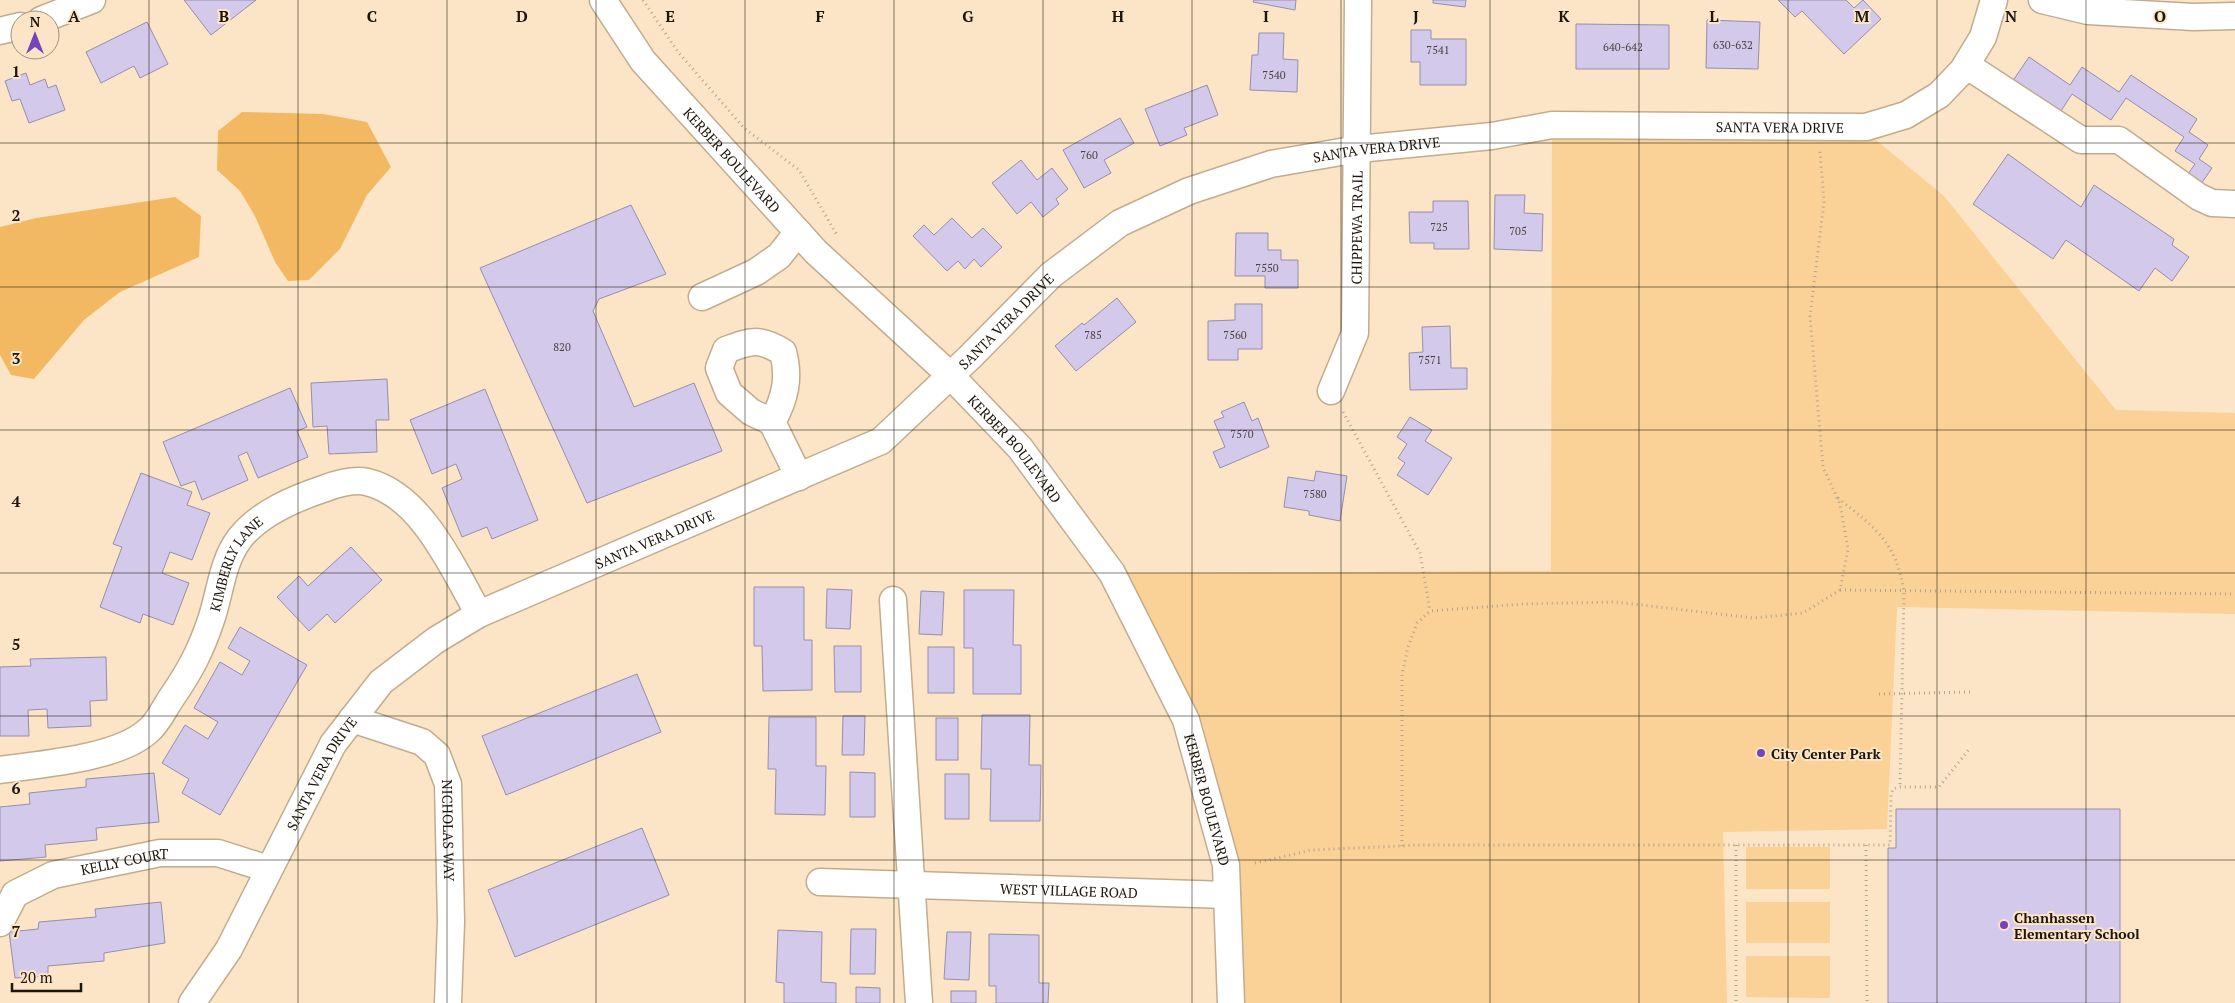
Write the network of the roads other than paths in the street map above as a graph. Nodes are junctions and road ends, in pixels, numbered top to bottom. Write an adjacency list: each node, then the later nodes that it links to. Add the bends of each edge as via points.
1 (92, 0): 6 (street)
2 (603, 0): 11 (street, KERBER BOULEVARD, via 643,60)
3 (1358, 0): 9 (street, CHIPPEWA TRAIL)
4 (1994, 0): 8 (street, SANTA VERA DRIVE, via 1983,37)
5 (2042, 0): 7 (street, via 2088,11)
6 (60, 13)
7 (2235, 16)
8 (1966, 65): 9 (street, SANTA VERA DRIVE, via 1939,95 1906,116 1866,126 1552,125 1492,136); 10 (street, via 2081,140 2119,140 2199,198 2212,203)
9 (1358, 149): 13 (street, SANTA VERA DRIVE, via 1271,164 1189,191 1120,224 1051,275); 14 (street, CHIPPEWA TRAIL, via 1355,333)
10 (2235, 204)
11 (798, 232): 12 (street, via 779,256 756,272); 13 (street, KERBER BOULEVARD)
12 (702, 297)
13 (950, 375): 16 (street, SANTA VERA DRIVE, via 881,441); 24 (street, KERBER BOULEVARD, via 1020,448 1112,573 1186,720 1226,865)
14 (1331, 391)
15 (772, 422): 16 (street)
16 (799, 477): 18 (street, SANTA VERA DRIVE)
17 (892, 600): 23 (street)
18 (479, 614): 19 (street, SANTA VERA DRIVE, via 436,640 381,682); 20 (street, KIMBERLY LANE, via 418,514 396,494 366,481 336,484 299,497 260,518 239,539 225,569 211,620 192,668 148,731 114,750)
19 (352, 719): 21 (street, SANTA VERA DRIVE, via 333,744); 27 (street, NICHOLAS WAY, via 422,742 437,755 448,784 451,922)
20 (0, 770)
21 (268, 869): 25 (street, KELLY COURT, via 218,853 160,853 53,875 15,894); 26 (street, SANTA VERA DRIVE, via 229,949)
22 (820, 882): 23 (street, WEST VILLAGE ROAD)
23 (911, 885): 24 (street, WEST VILLAGE ROAD); 28 (street)
24 (1227, 895): 29 (street, KERBER BOULEVARD)
25 (0, 923)
26 (192, 1003)
27 (448, 1003)
28 (919, 1003)
29 (1231, 1003)

